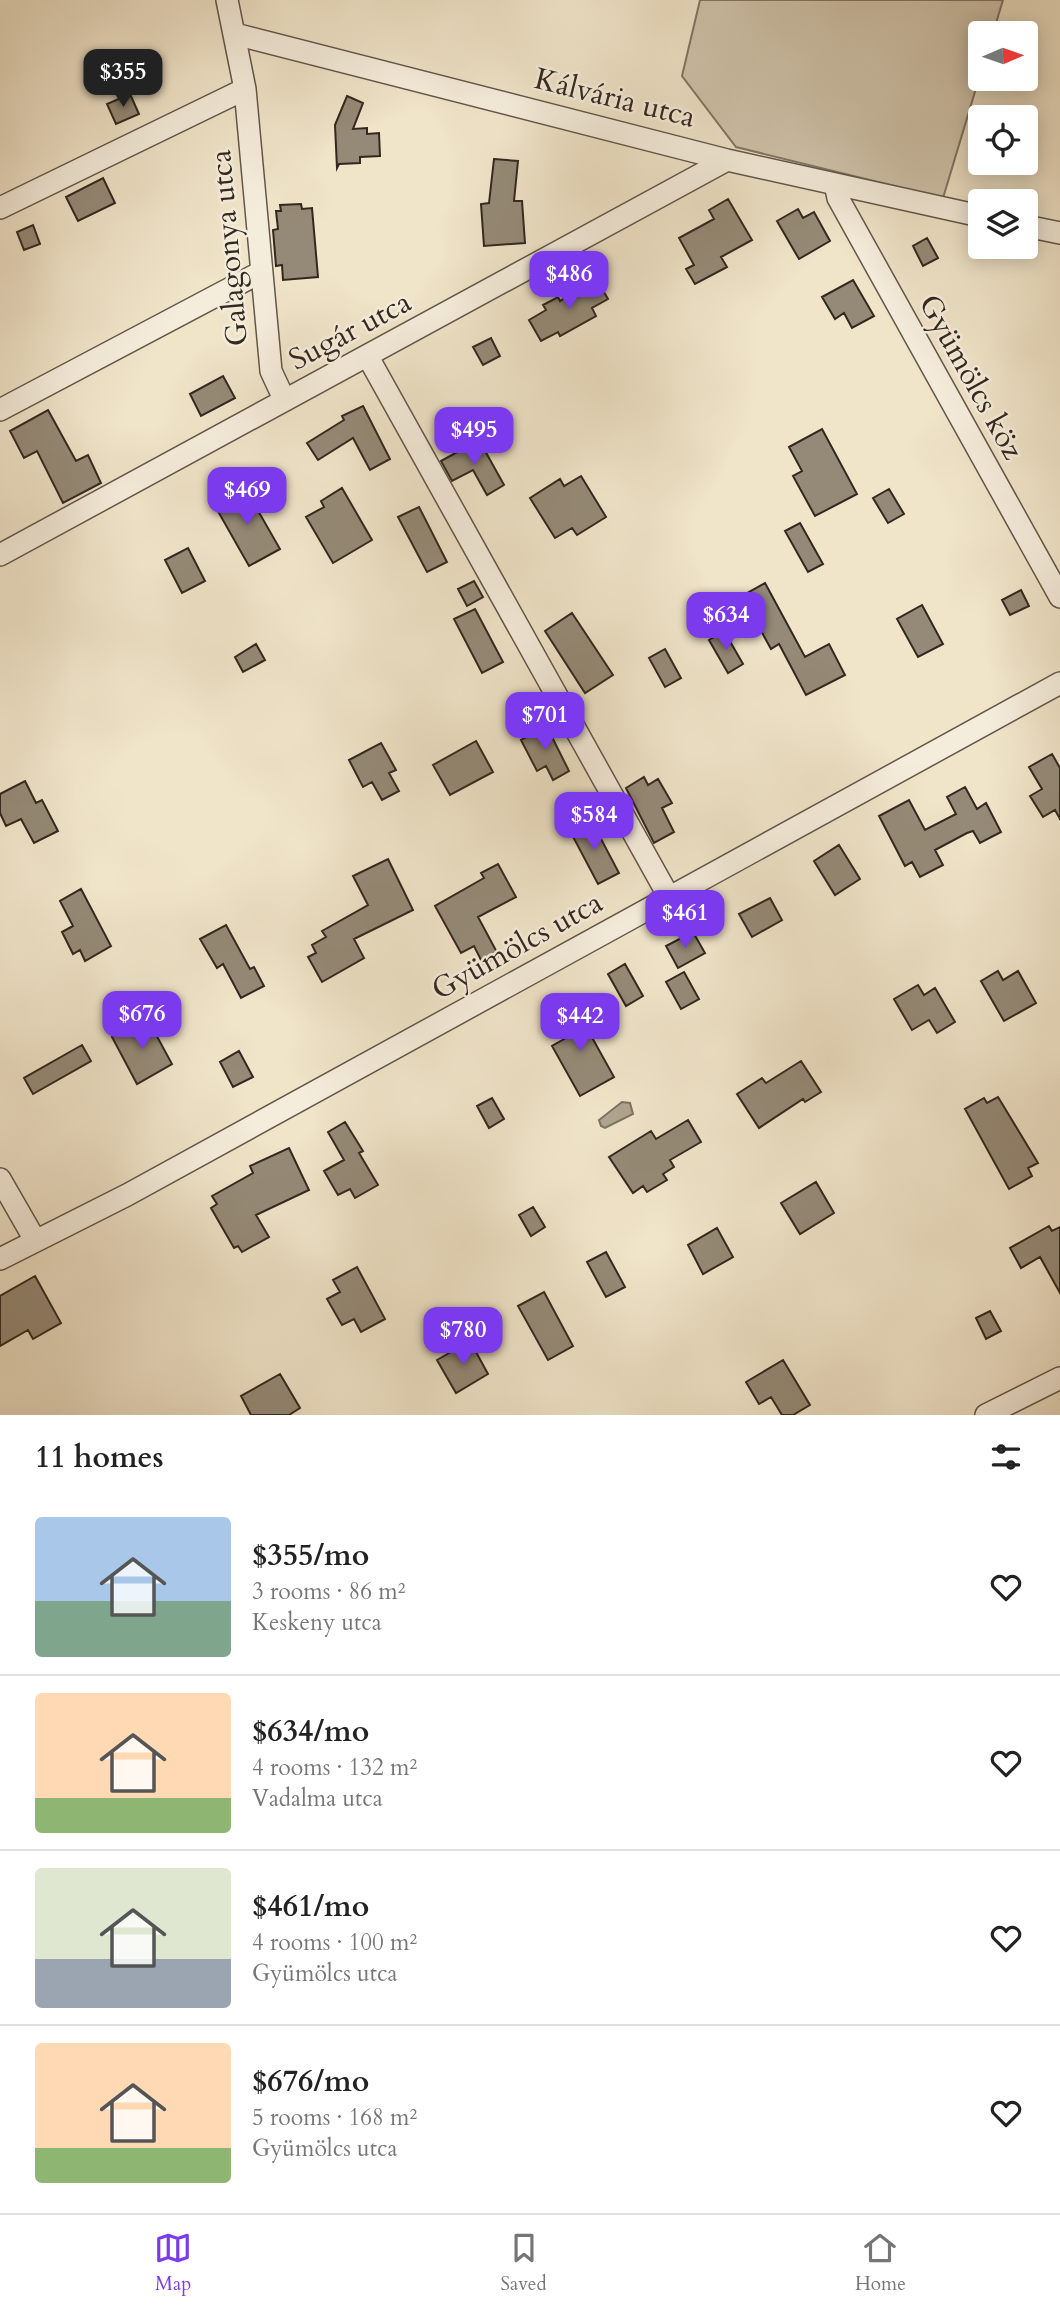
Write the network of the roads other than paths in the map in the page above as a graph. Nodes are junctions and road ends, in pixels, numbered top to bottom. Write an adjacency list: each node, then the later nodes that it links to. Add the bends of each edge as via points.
1 (227, 0): 2 (street, Galagonya utca)
2 (235, 34): 3 (street, Galagonya utca); 4 (street, Kálvária utca)
3 (245, 89): 6 (street); 10 (street, Galagonya utca)
4 (727, 160): 5 (street, Kálvária utca); 11 (street, Sugár utca)
5 (835, 184): 7 (street, Kálvária utca); 15 (street, Gyümölcs köz, via 838,198)
6 (0, 208)
7 (968, 213)
8 (1038, 228): 9 (street)
9 (1060, 233)
10 (261, 272): 12 (street, Galagonya utca, via 271,371); 13 (street)
11 (368, 357): 12 (street, Sugár utca); 17 (street)
12 (284, 399): 14 (street, Sugár utca)
13 (0, 410)
14 (0, 555)
15 (1060, 597)
16 (1060, 682): 17 (street, Gyümölcs utca)
17 (669, 897): 19 (street, Gyümölcs utca, via 127,1195)
18 (0, 1179): 19 (street)
19 (35, 1240): 20 (street, Gyümölcs utca)
20 (0, 1259)
21 (1060, 1378): 22 (street)
22 (986, 1415)

